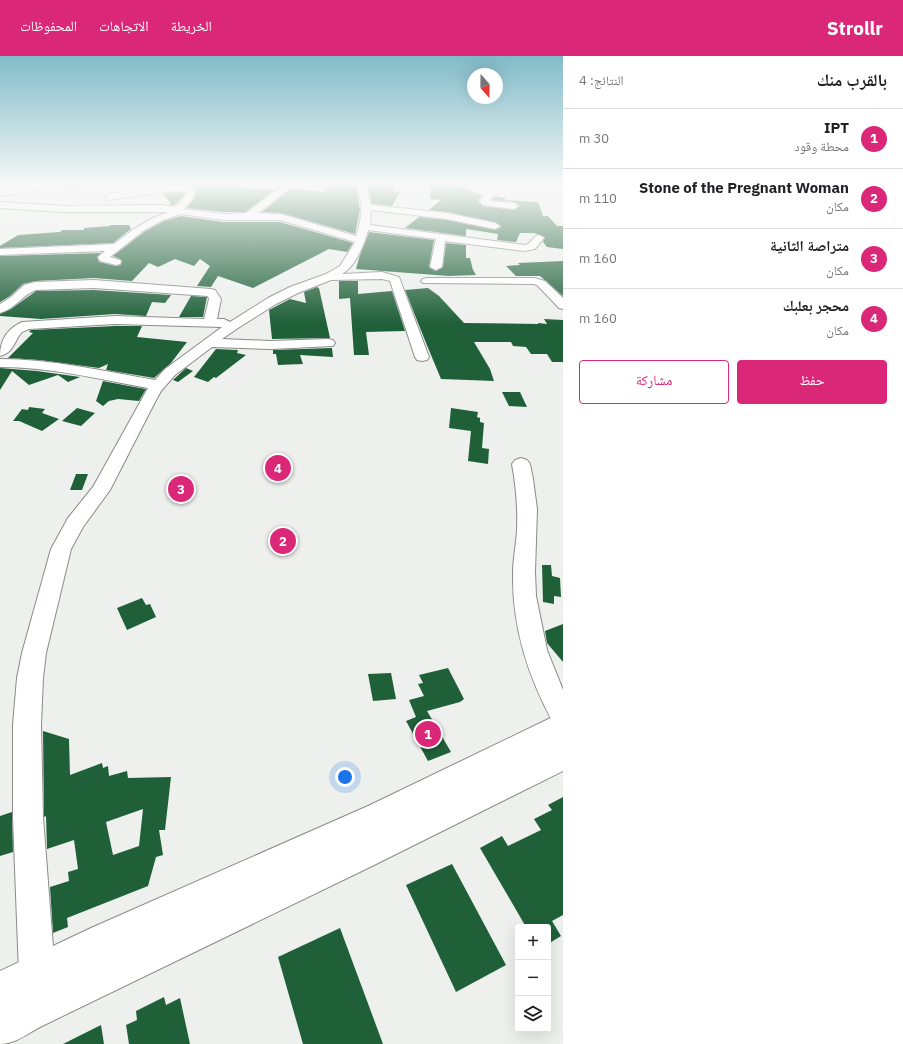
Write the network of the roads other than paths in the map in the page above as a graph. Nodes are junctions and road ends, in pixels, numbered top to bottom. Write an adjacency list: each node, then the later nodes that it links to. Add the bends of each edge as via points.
1 (139, 230): 7 (street)
2 (344, 230): 4 (street)
3 (362, 230): 4 (street)
4 (362, 234): 5 (street); 11 (street, via 348,264)
5 (441, 237): 6 (street, via 525,248 531,247); 10 (street)
6 (539, 238)
7 (114, 247): 8 (street); 9 (street, via 103,258)
8 (0, 252)
9 (116, 262)
10 (436, 267)
11 (330, 276): 16 (street, via 283,295); 20 (street, via 387,276 395,279)
12 (427, 281): 13 (street, via 534,281)
13 (563, 304)
14 (0, 309): 15 (street, via 33,286 120,285 210,293 215,299)
15 (210, 322): 16 (street); 19 (street, via 109,320 27,325 16,330 10,342)
16 (233, 325): 17 (street)
17 (210, 343): 18 (street); 22 (street, via 179,364)
18 (328, 343)
19 (0, 352)
20 (422, 357)
21 (0, 364): 22 (street, via 23,363 54,367)
22 (159, 385): 27 (street, via 147,402 100,490 75,523 61,549 34,653 27,725 28,817)
23 (521, 464): 24 (street, via 527,506 524,580 529,621 533,644 546,682)
24 (563, 715)
25 (563, 726): 27 (main road, via 379,817)
26 (563, 755): 29 (main road, via 26,1013)
27 (37, 973): 28 (main road)
28 (0, 991)
29 (0, 1028)

